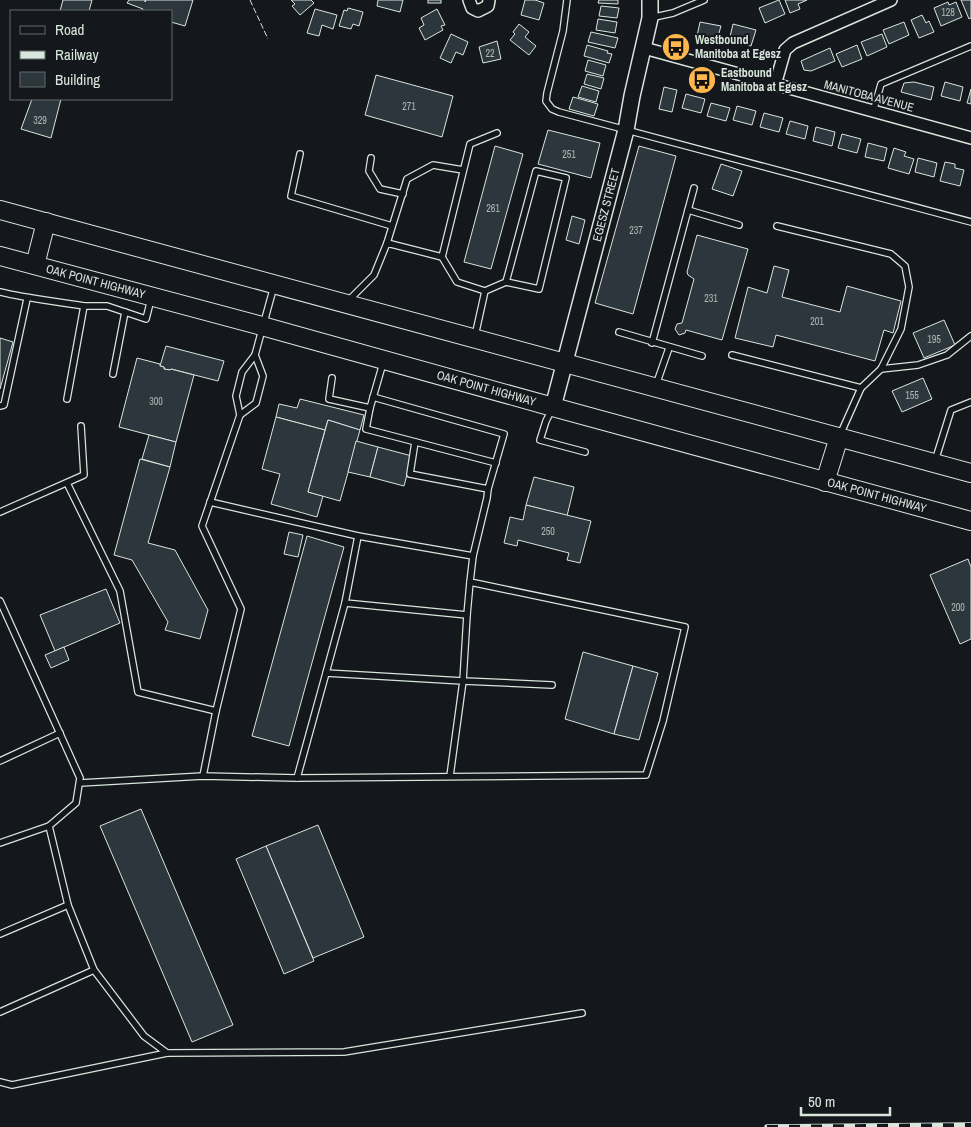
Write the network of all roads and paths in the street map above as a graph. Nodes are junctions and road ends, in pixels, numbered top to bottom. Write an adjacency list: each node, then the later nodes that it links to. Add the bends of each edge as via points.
1 (469, 0): 2 (street, via 472,8 478,11 488,6)
2 (489, 0)
3 (566, 0): 12 (lane, via 563,31 546,101 559,112)
4 (650, 0): 7 (street, EGESZ STREET)
5 (704, 0): 7 (lane, via 673,13)
6 (891, 0): 10 (street, via 793,43 785,50)
7 (650, 18): 9 (street, EGESZ STREET)
8 (971, 46): 11 (lane, via 881,84)
9 (644, 48): 10 (street, MANITOBA AVENUE); 12 (street, EGESZ STREET)
10 (775, 84): 11 (street, MANITOBA AVENUE)
11 (873, 112): 14 (street, MANITOBA AVENUE)
12 (626, 130): 23 (lane); 50 (street, EGESZ STREET)
13 (497, 133): 17 (lane, via 470,144)
14 (971, 138)
15 (300, 154): 25 (lane, via 290,196)
16 (371, 158): 19 (lane, via 369,171 380,189)
17 (463, 170): 19 (lane, via 433,165 407,179); 29 (lane)
18 (694, 188): 21 (lane)
19 (402, 194): 25 (lane)
20 (0, 210): 22 (main road)
21 (688, 210): 24 (lane); 44 (lane)
22 (46, 222): 30 (main road); 32 (main road)
23 (971, 222)
24 (739, 225)
25 (392, 226): 27 (lane)
26 (777, 226): 51 (lane, via 891,254 904,266 909,287 901,329)
27 (386, 244): 29 (lane); 37 (lane, via 374,275)
28 (0, 256): 30 (main road, OAK POINT HIGHWAY)
29 (442, 257): 33 (lane, via 457,282)
30 (35, 265): 35 (main road, OAK POINT HIGHWAY)
31 (506, 282): 31 (lane, via 538,288 566,178 536,171); 33 (lane)
32 (275, 284): 37 (main road); 40 (lane)
33 (485, 291): 43 (lane)
34 (0, 292): 36 (lane)
35 (151, 296): 39 (lane, via 146,319); 40 (main road, OAK POINT HIGHWAY)
36 (27, 299): 38 (lane); 59 (lane, via 4,405)
37 (346, 303): 43 (main road)
38 (84, 306): 39 (lane, via 107,306); 57 (lane)
39 (125, 312): 52 (lane)
40 (262, 326): 46 (lane); 49 (main road, OAK POINT HIGHWAY)
41 (619, 332): 44 (lane)
42 (971, 336): 51 (lane, via 940,358 918,365)
43 (474, 338): 50 (main road)
44 (652, 342): 45 (lane)
45 (669, 348): 48 (lane); 54 (lane)
46 (256, 354): 62 (lane, via 242,372 236,396); 62 (lane, via 263,376 256,403)
47 (732, 355): 55 (lane)
48 (702, 356)
49 (384, 360): 56 (lane); 61 (main road, OAK POINT HIGHWAY)
50 (565, 362): 54 (main road); 61 (street, EGESZ STREET)
51 (880, 368): 55 (lane)
52 (113, 374)
53 (332, 378): 60 (lane, via 328,399)
54 (656, 387): 64 (main road)
55 (861, 388): 64 (lane)
56 (373, 397): 60 (lane); 68 (lane, via 504,434)
57 (67, 399)
58 (971, 402): 67 (lane, via 952,410)
59 (0, 406)
60 (370, 408): 65 (lane, via 366,429)
61 (553, 408): 66 (lane, via 540,440); 70 (main road, OAK POINT HIGHWAY)
62 (240, 415): 73 (lane)
63 (81, 426): 71 (lane, via 84,475)
64 (839, 437): 67 (main road); 70 (main road)
65 (415, 442): 68 (lane); 72 (lane, via 410,474)
66 (585, 452)
67 (934, 462): 69 (main road)
68 (496, 463): 72 (lane)
69 (971, 473)
70 (825, 482): 75 (main road, OAK POINT HIGHWAY)
71 (66, 483): 74 (lane); 85 (lane, via 120,591 138,692)
72 (488, 489): 77 (lane)
73 (210, 502): 76 (lane); 85 (lane, via 202,526 241,609)
74 (0, 512)
75 (971, 521)
76 (358, 536): 77 (lane); 80 (lane)
77 (473, 556): 78 (lane)
78 (470, 582): 81 (lane); 89 (lane, via 685,627 663,721 646,775)
79 (0, 602): 86 (lane)
80 (344, 603): 81 (lane); 82 (lane)
81 (467, 615): 83 (lane)
82 (326, 673): 83 (lane); 90 (lane)
83 (463, 681): 84 (lane); 89 (lane)
84 (552, 686)
85 (216, 712): 88 (lane)
86 (60, 733): 87 (lane); 91 (lane)
87 (0, 761)
88 (203, 776): 90 (lane); 91 (lane)
89 (450, 776): 90 (lane)
90 (297, 778)
91 (80, 783): 92 (lane, via 76,803)
92 (49, 826): 93 (lane); 94 (lane)
93 (0, 843)
94 (68, 905): 95 (lane); 96 (lane)
95 (0, 934)
96 (94, 970): 97 (lane); 99 (lane, via 144,1036)
97 (0, 1012)
98 (582, 1013): 99 (lane, via 344,1052)
99 (167, 1053): 100 (lane, via 12,1086)
100 (0, 1082)

